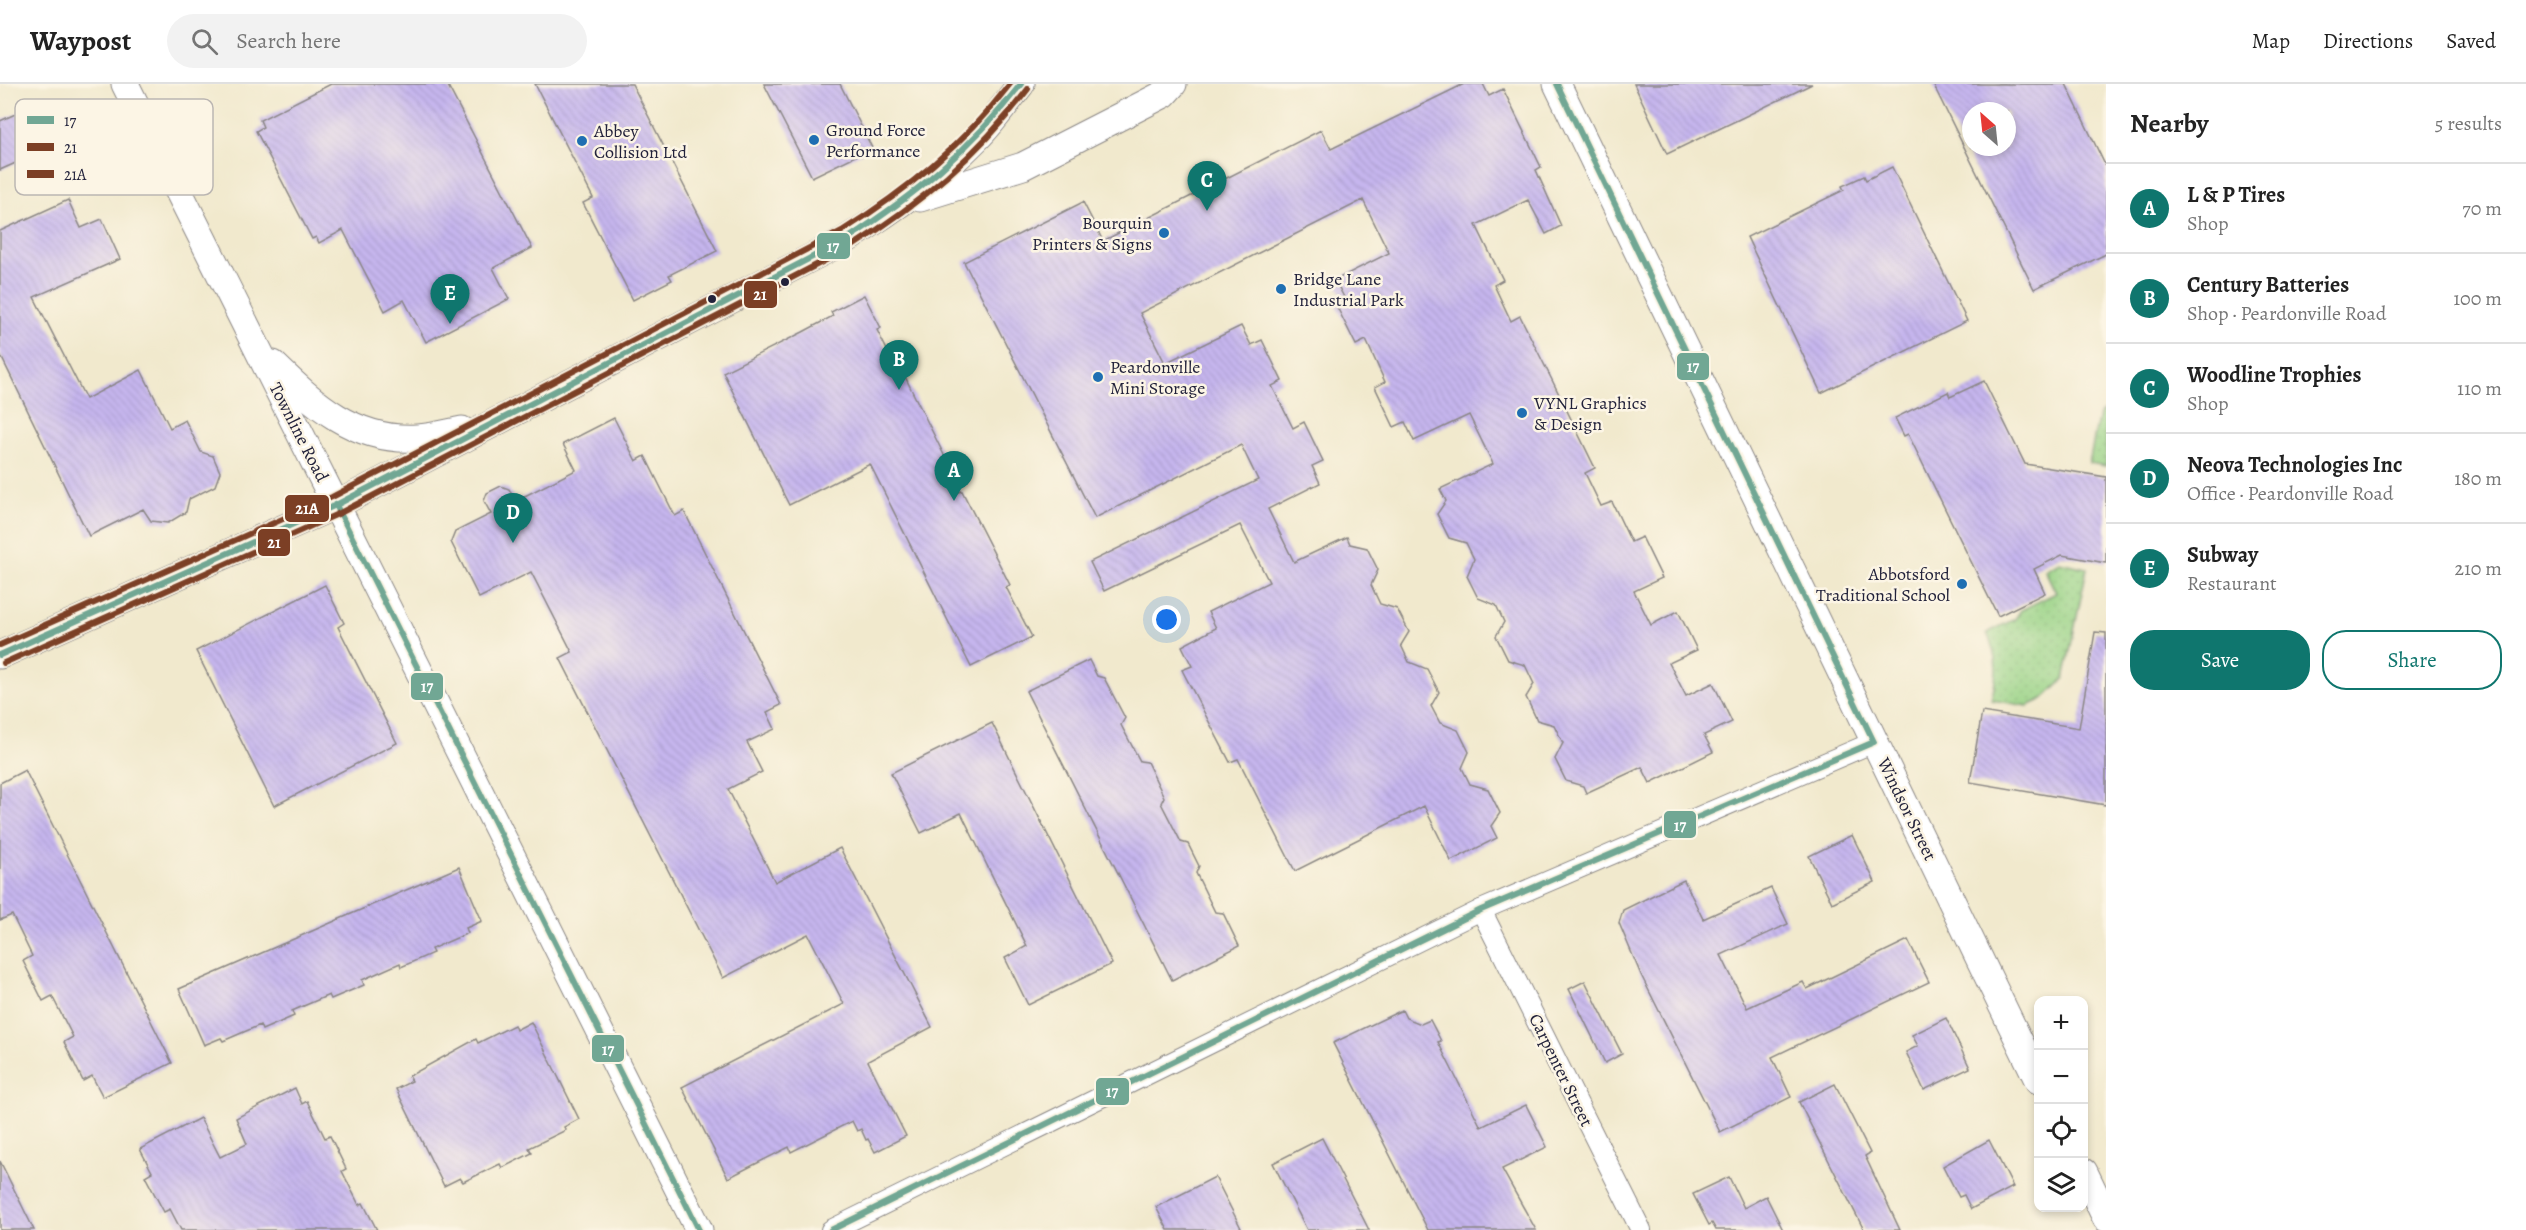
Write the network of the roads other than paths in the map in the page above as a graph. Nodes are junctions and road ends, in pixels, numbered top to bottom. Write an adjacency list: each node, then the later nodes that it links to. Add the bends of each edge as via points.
1 (125, 84): 5 (street, Townline Road)
2 (1021, 84): 7 (street, via 979,136)
3 (1173, 84): 7 (street, via 1164,94 1023,166)
4 (1557, 84): 12 (street, Windsor Street)
5 (132, 99)
6 (180, 195): 8 (street, Townline Road)
7 (900, 206): 9 (street, via 847,239)
8 (257, 349): 9 (street, via 315,405 363,432 415,438); 10 (street, Townline Road)
9 (487, 426): 10 (street)
10 (336, 505): 11 (street); 17 (street, Townline Road)
11 (0, 655)
12 (1874, 742): 13 (street); 14 (street, Windsor Street)
13 (1481, 910): 18 (street); 19 (street, Carpenter Street)
14 (2034, 1072)
15 (2088, 1180): 16 (street)
16 (2106, 1218)
17 (699, 1230)
18 (831, 1230)
19 (1641, 1230)

